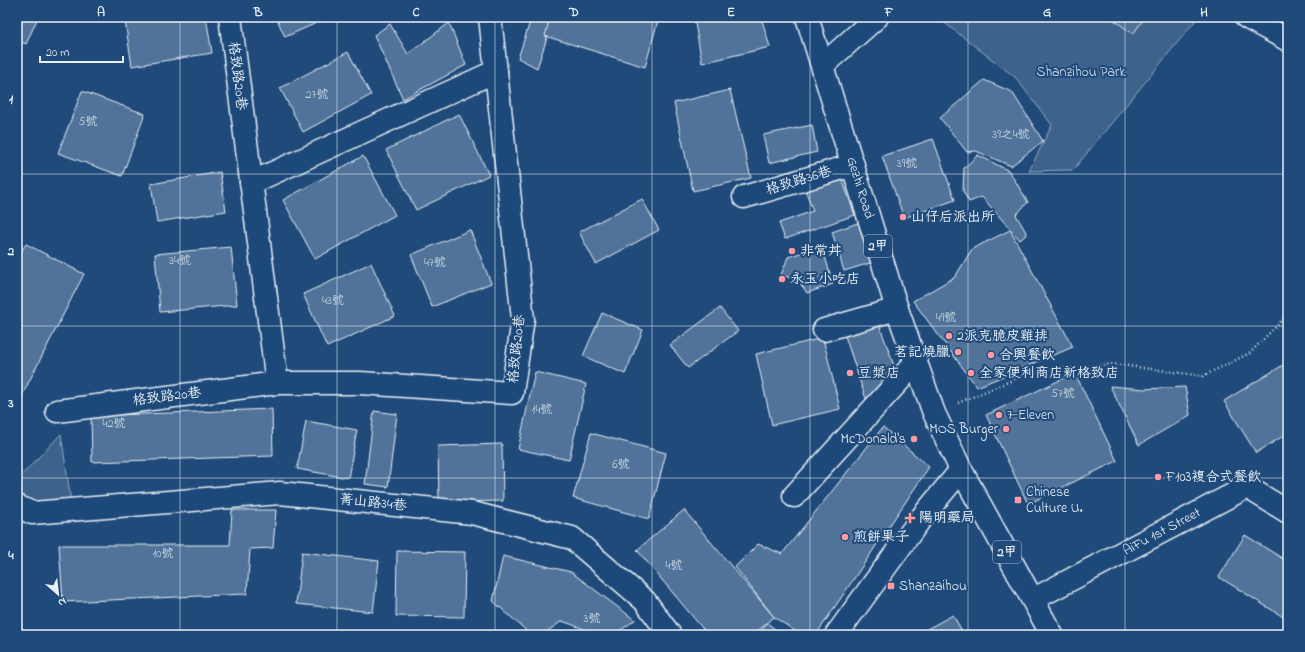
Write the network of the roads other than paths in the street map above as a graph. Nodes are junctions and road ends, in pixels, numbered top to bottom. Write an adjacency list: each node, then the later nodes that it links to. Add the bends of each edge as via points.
1 (230, 17): 11 (street, 格致路20巷)
2 (490, 17): 9 (street, 格致路20巷)
3 (807, 17): 8 (street, Gezhi Road / 2甲)
4 (877, 17): 8 (street)
5 (1246, 17): 6 (street)
6 (1270, 22): 7 (street)
7 (1288, 40)
8 (822, 65): 10 (street, Gezhi Road / 2甲)
9 (496, 71): 11 (street); 16 (street, 格致路20巷, via 523,319 512,393 360,382)
10 (853, 164): 12 (street, 格致路36巷); 13 (street, Gezhi Road / 2甲)
11 (251, 183): 16 (street, 格致路20巷)
12 (744, 197)
13 (897, 308): 14 (street); 15 (street, Gezhi Road / 2甲)
14 (824, 330)
15 (916, 362): 18 (street, Gezhi Road / 2甲, via 934,413); 19 (street)
16 (277, 383): 17 (street, 格致路20巷)
17 (57, 411)
18 (961, 470): 22 (street, 2甲); 24 (street, via 922,517)
19 (794, 496)
20 (1288, 512): 22 (street, AiFu 1st Street, via 1247,487)
21 (22, 515): 23 (street, 菁山路34巷, via 280,493 472,513 572,538 645,600)
22 (1034, 599): 25 (street, 2甲)
23 (670, 635)
24 (836, 635)
25 (1052, 635)

